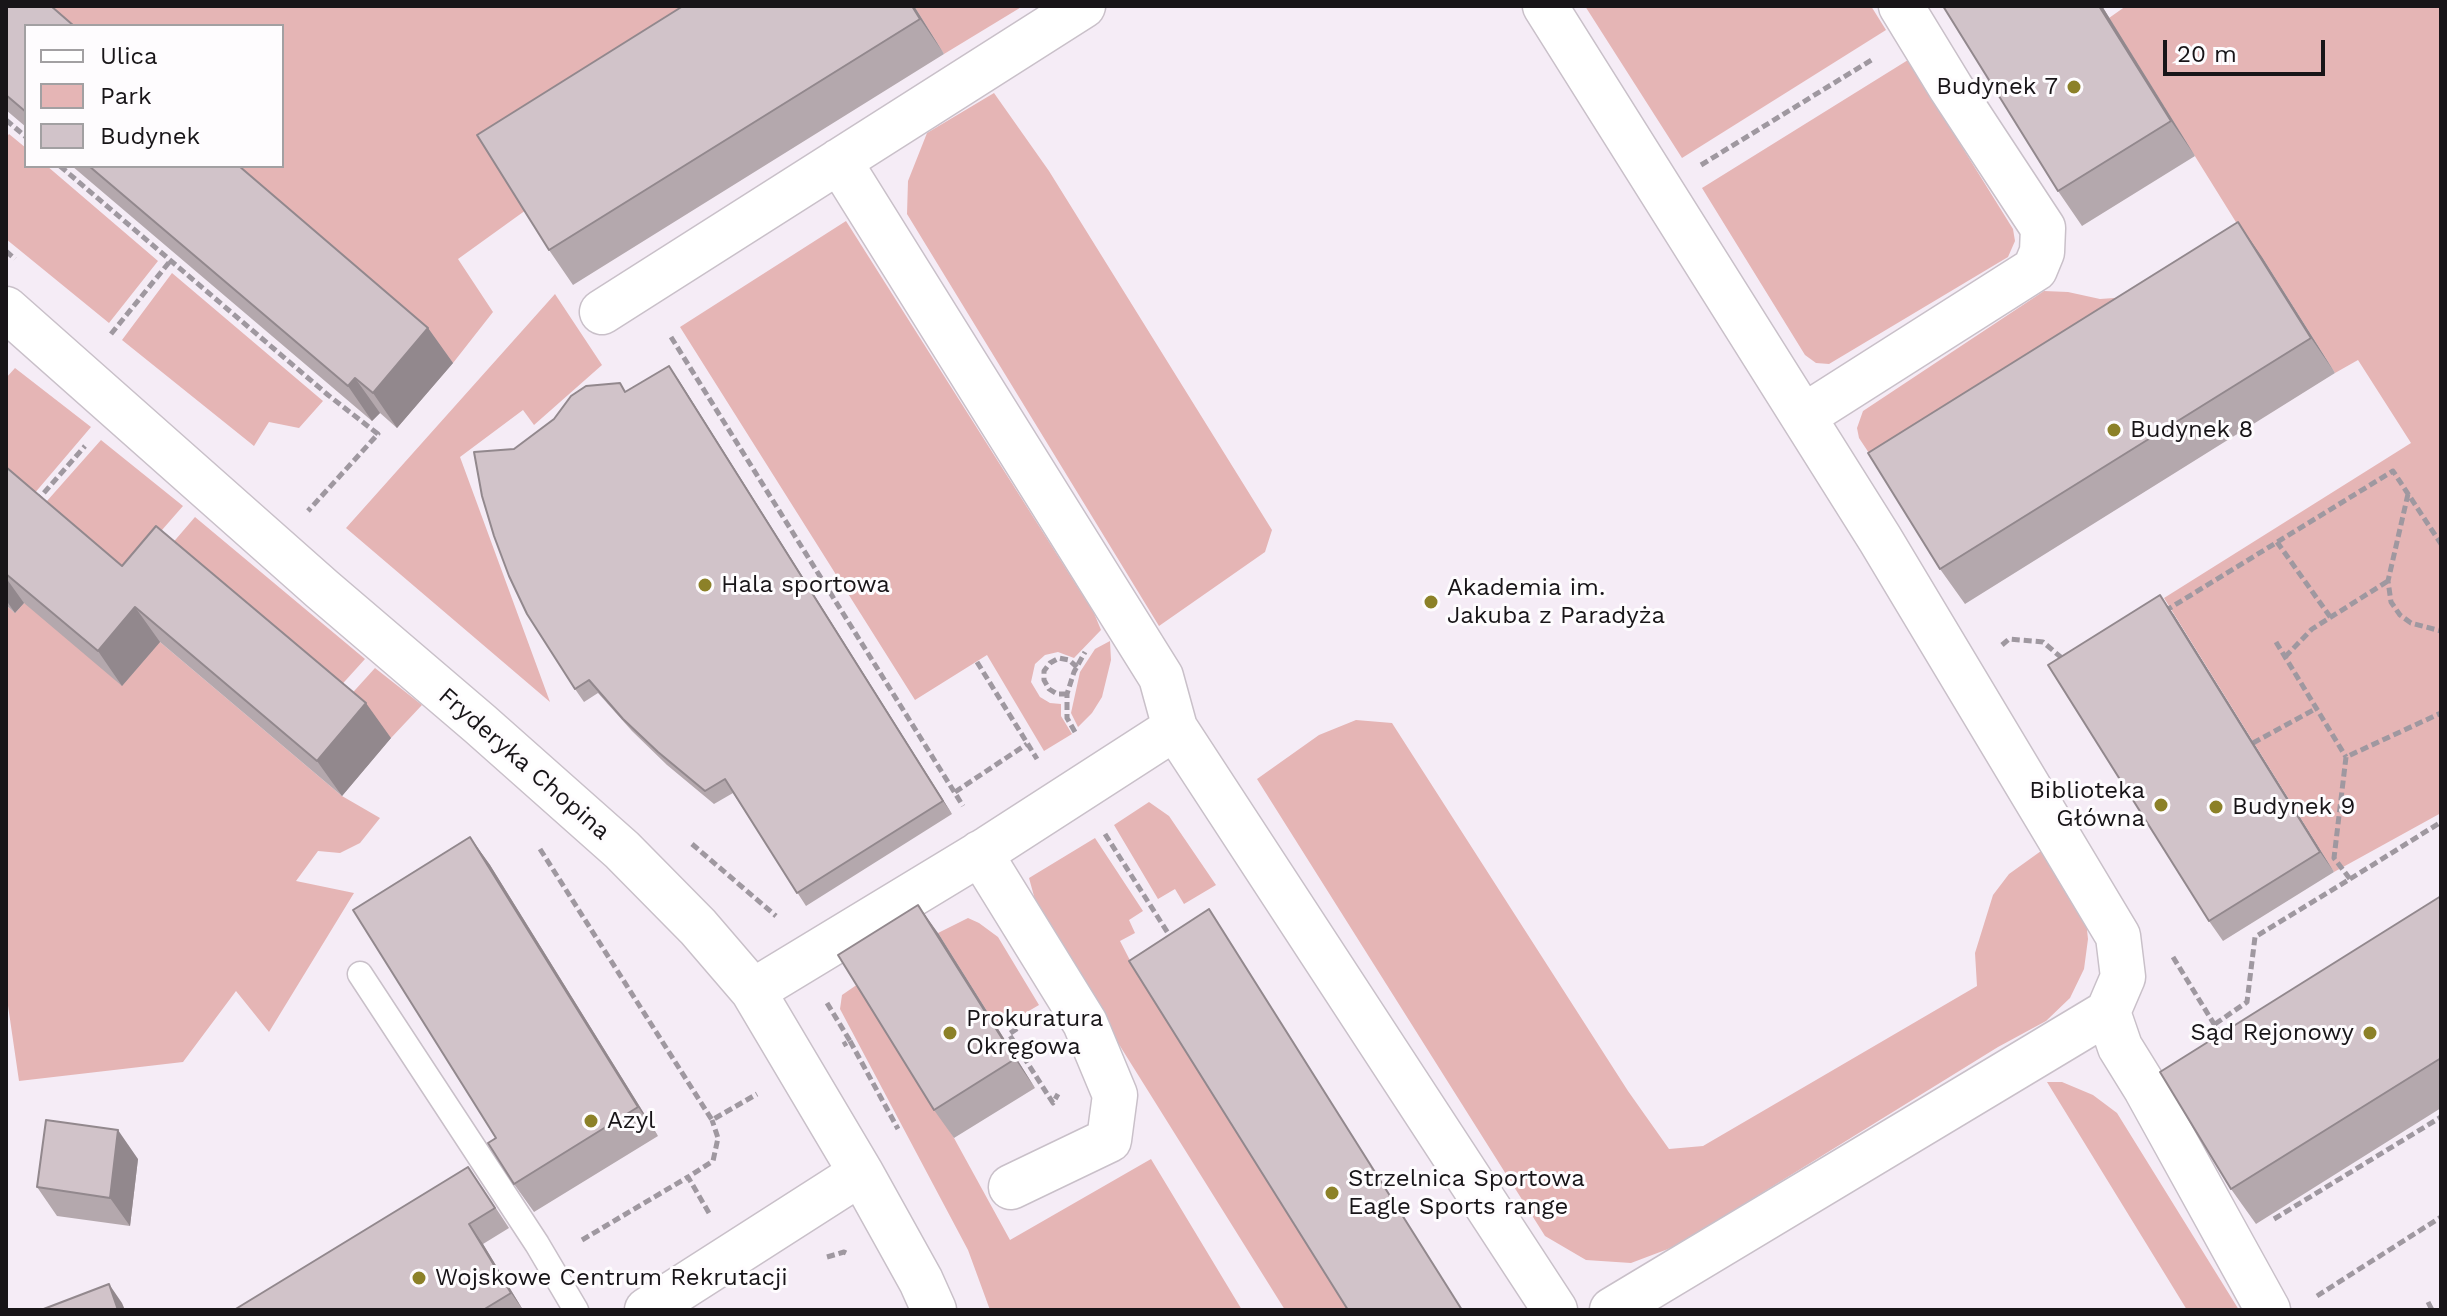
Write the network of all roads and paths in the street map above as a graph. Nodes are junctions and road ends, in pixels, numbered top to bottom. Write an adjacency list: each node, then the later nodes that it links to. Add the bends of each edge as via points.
1 (1083, 6): 6 (street)
2 (1545, 6): 8 (street)
3 (1909, 18): 8 (path); 14 (street, via 2043,228 2042,252 2035,269)
4 (6, 120): 5 (path)
5 (24, 135)
6 (839, 161): 11 (street); 23 (street)
7 (62, 168): 9 (path)
8 (1661, 190): 14 (street)
9 (171, 260): 13 (path); 18 (path, via 378,434)
10 (6, 309): 48 (street, Fryderyka Chopina, via 622,850)
11 (602, 312)
12 (671, 337): 40 (path)
13 (107, 338)
14 (1804, 416): 51 (street, via 2118,936 2123,977)
15 (86, 445): 17 (path)
16 (2408, 493): 19 (path, via 2393,471); 20 (path); 21 (path)
17 (34, 505)
18 (308, 512)
19 (2277, 542): 22 (path); 24 (path)
20 (2441, 544)
21 (2388, 581): 24 (path); 25 (path, via 2391,602 2400,615)
22 (2160, 614)
23 (1125, 618): 31 (path, via 1095,641); 35 (street, via 1161,677)
24 (2331, 618): 28 (path)
25 (2441, 631)
26 (2276, 642): 28 (path)
27 (1995, 649): 30 (path, via 2009,639 2043,642)
28 (2285, 657): 33 (path)
29 (977, 662): 37 (path)
30 (2069, 664)
31 (1077, 667): 32 (path); 32 (path, via 1059,658 1044,671 1049,689)
32 (1067, 694): 39 (path, via 1067,718)
33 (2317, 708): 36 (path); 38 (path)
34 (2441, 713): 38 (path)
35 (1175, 728): 39 (street); 67 (street)
36 (2253, 743)
37 (1027, 744): 40 (path); 41 (path)
38 (2346, 757): 45 (path, via 2334,858)
39 (1104, 773): 41 (street)
40 (955, 793): 44 (path)
41 (1062, 800): 44 (street)
42 (2441, 822): 45 (path)
43 (1099, 823): 46 (path)
44 (984, 851): 48 (street); 58 (street, via 1085,1023 1115,1095 1109,1140)
45 (2350, 879): 53 (path, via 2255,937 2247,1002)
46 (1176, 945)
47 (360, 974): 61 (lane)
48 (753, 991): 56 (street, Fryderyka Chopina)
49 (835, 997): 50 (path)
50 (830, 1009)
51 (2108, 1012): 68 (street); 69 (street, via 2120,1047 2162,1079)
52 (1030, 1020): 54 (path, via 1009,1034 1053,1103)
53 (2215, 1024)
54 (1059, 1092)
55 (2441, 1117): 60 (path)
56 (861, 1173): 65 (street); 66 (street, Fryderyka Chopina)
57 (688, 1177): 61 (path)
58 (1011, 1187)
59 (2441, 1217): 62 (path)
60 (2262, 1226)
61 (547, 1261): 64 (lane)
62 (2311, 1300)
63 (2428, 1302): 70 (path)
64 (576, 1310)
65 (647, 1310)
66 (934, 1310)
67 (1555, 1310)
68 (1612, 1310)
69 (2268, 1310)
70 (2432, 1310)

